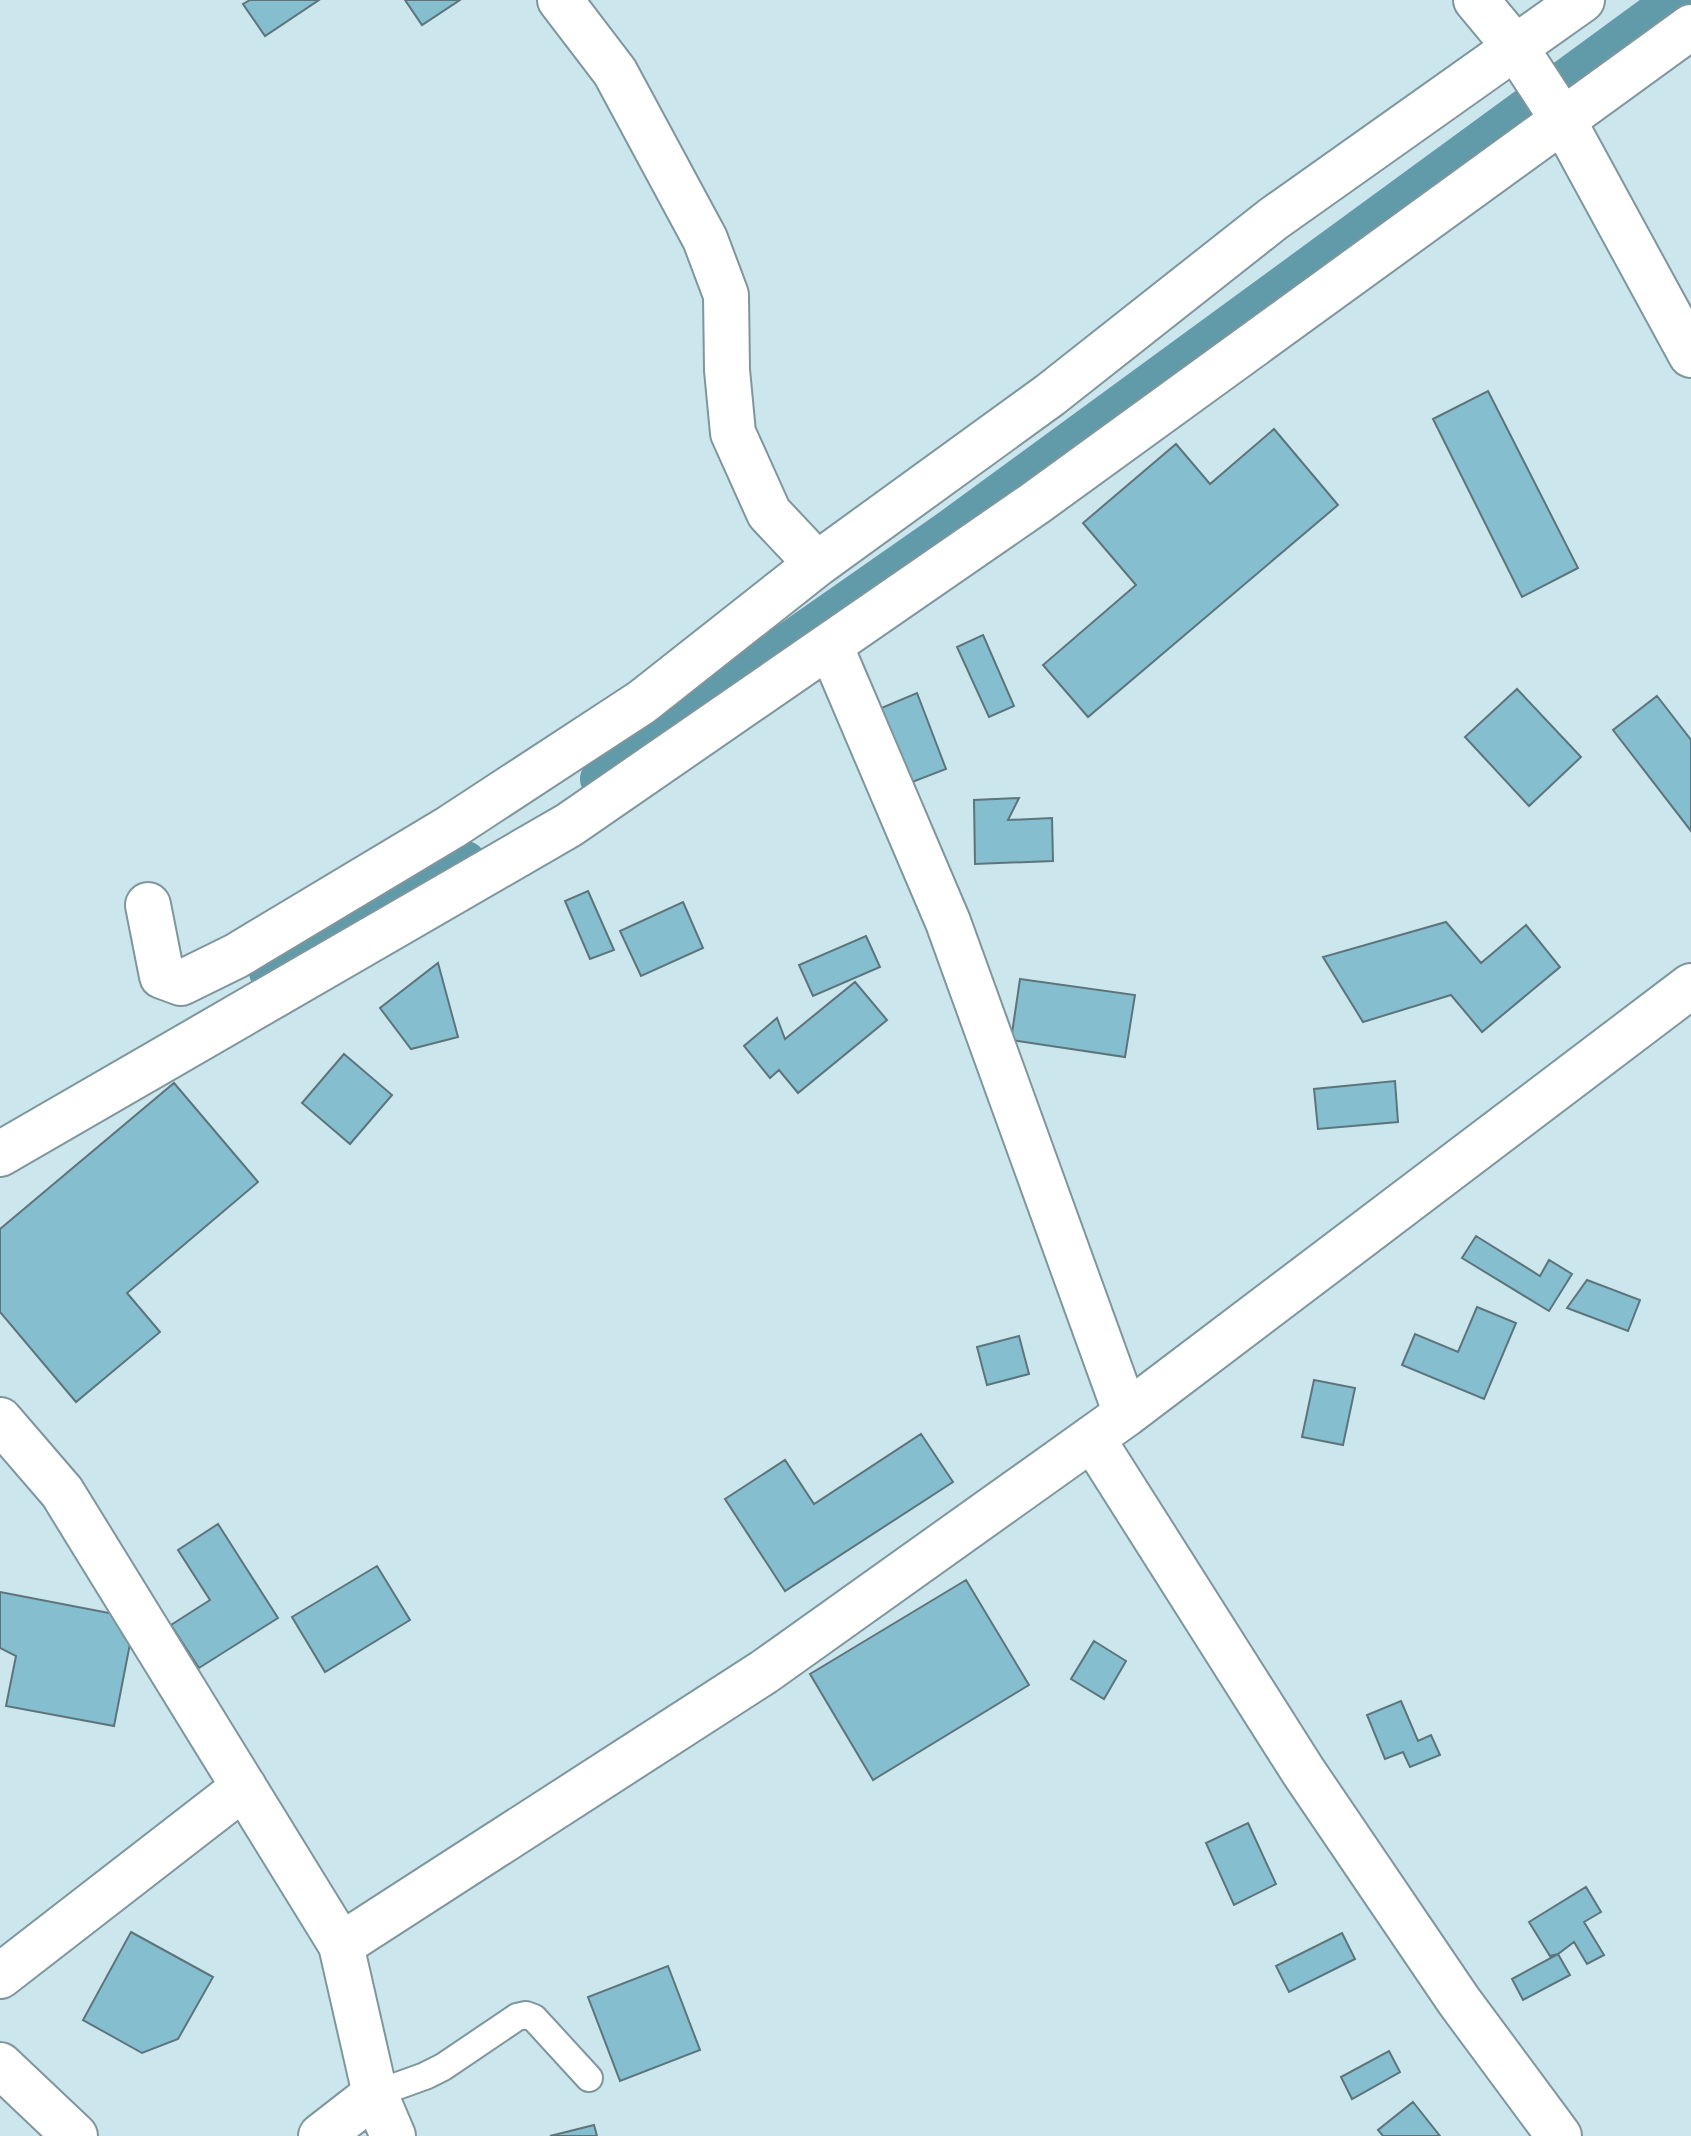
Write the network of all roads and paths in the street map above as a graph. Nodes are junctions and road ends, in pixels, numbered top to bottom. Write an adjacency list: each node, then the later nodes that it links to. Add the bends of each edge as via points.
1 (560, 0): 8 (street, via 615,72 705,239 726,295 733,433 769,513)
2 (1476, 0): 5 (street)
3 (1582, 0): 5 (street)
4 (1691, 27): 6 (street)
5 (1516, 48): 6 (street); 8 (street, via 1273,219 1050,395)
6 (1563, 120): 7 (street); 9 (street, via 1034,504)
7 (1684, 327)
8 (817, 564): 10 (street, via 642,702 451,827 236,956 181,983 162,976)
9 (830, 645): 12 (street, via 569,825); 14 (street, via 948,922)
10 (148, 905)
11 (1691, 986): 14 (street)
12 (0, 1154)
13 (0, 1420): 15 (street, via 62,1492)
14 (1109, 1426): 16 (street, via 764,1672); 24 (street, via 1303,1771 1459,2001)
15 (244, 1787): 16 (street); 17 (street)
16 (341, 1945): 20 (street)
17 (0, 1976)
18 (0, 2065): 21 (street)
19 (589, 2078): 20 (lane, via 526,2015 443,2067)
20 (375, 2094): 22 (street); 23 (street)
21 (75, 2136)
22 (321, 2136)
23 (393, 2136)
24 (1559, 2136)

